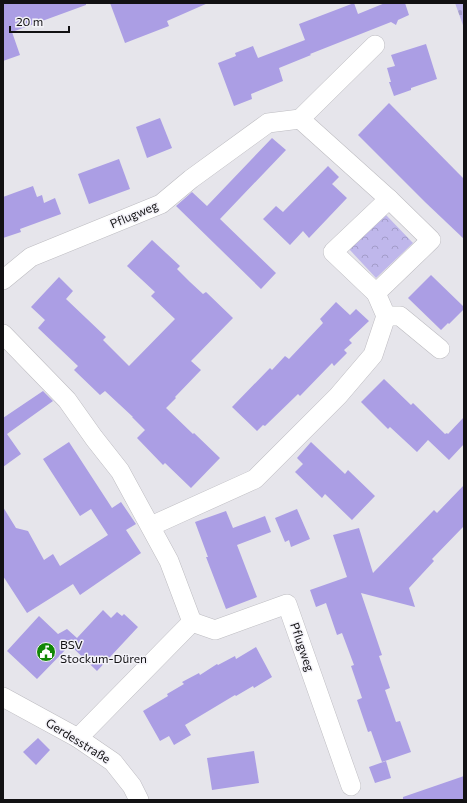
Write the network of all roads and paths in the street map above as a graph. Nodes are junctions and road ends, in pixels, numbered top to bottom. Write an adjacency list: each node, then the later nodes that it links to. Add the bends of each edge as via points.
1 (375, 45): 2 (street)
2 (300, 119): 3 (street); 4 (street, Pflugweg, via 268,123 161,204 31,257)
3 (389, 199): 5 (street, via 431,240); 5 (street, via 333,252)
4 (3, 280)
5 (376, 293): 6 (street)
6 (386, 316): 8 (street, via 400,316); 9 (street, via 374,355 338,396 256,479)
7 (3, 334): 9 (street, via 67,400 120,471)
8 (440, 349)
9 (150, 526): 10 (street, via 169,561)
10 (192, 622): 12 (street); 13 (street, Pflugweg, via 215,630 287,604)
11 (3, 697): 12 (street, Gerdesstraße)
12 (78, 738): 14 (street, Gerdesstraße, via 113,762 132,786)
13 (350, 786)
14 (139, 800)

